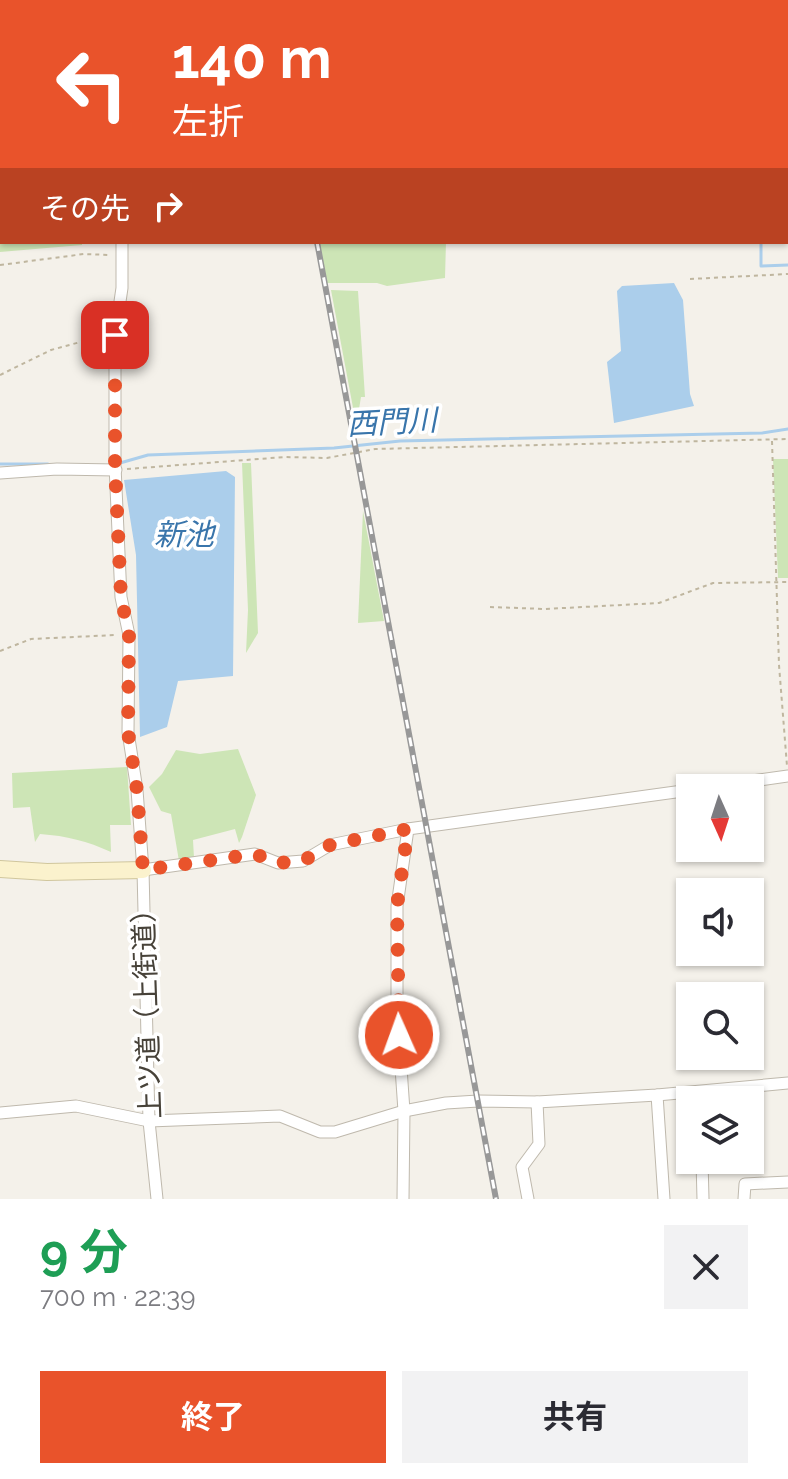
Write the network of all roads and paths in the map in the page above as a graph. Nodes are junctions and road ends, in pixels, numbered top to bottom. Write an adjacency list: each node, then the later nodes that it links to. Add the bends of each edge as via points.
1 (122, 244): 2 (street, 上ツ道（上街道）)
2 (122, 255): 3 (path, via 84,254); 6 (street, 上ツ道（上街道）)
3 (0, 265)
4 (788, 274): 5 (path)
5 (690, 279)
6 (115, 335): 7 (path, via 51,350); 10 (street, 上ツ道（上街道）)
7 (0, 375)
8 (788, 439): 9 (path)
9 (772, 440): 10 (path, via 375,449 327,458); 13 (path)
10 (116, 465): 11 (street); 15 (street, 上ツ道（上街道）, via 121,597)
11 (0, 473)
12 (788, 582): 13 (path)
13 (777, 583): 14 (path, via 713,583 659,603); 17 (path)
14 (490, 607)
15 (129, 635): 16 (path, via 31,639); 22 (street, 上ツ道（上街道）, via 128,732)
16 (0, 651)
17 (788, 775): 18 (street)
18 (764, 779)
19 (676, 792): 20 (street)
20 (408, 829): 22 (street, via 330,845 303,861 278,863 255,854); 28 (street, via 397,906)
21 (0, 869): 22 (street)
22 (143, 870): 30 (street, 上ツ道（上街道）)
23 (788, 1083): 24 (street)
24 (764, 1087)
25 (657, 1095): 26 (street); 27 (street); 36 (street)
26 (676, 1095)
27 (537, 1102): 28 (street, via 446,1103); 35 (street, via 539,1144 522,1167)
28 (404, 1111): 30 (street, via 335,1132 320,1132 280,1116); 34 (street)
29 (0, 1113): 30 (street, via 76,1106)
30 (149, 1121): 33 (street, 上ツ道（上街道）)
31 (702, 1174): 37 (street)
32 (788, 1182): 38 (street, via 745,1184)
33 (157, 1199)
34 (403, 1199)
35 (528, 1199)
36 (664, 1199)
37 (703, 1199)
38 (744, 1199)

